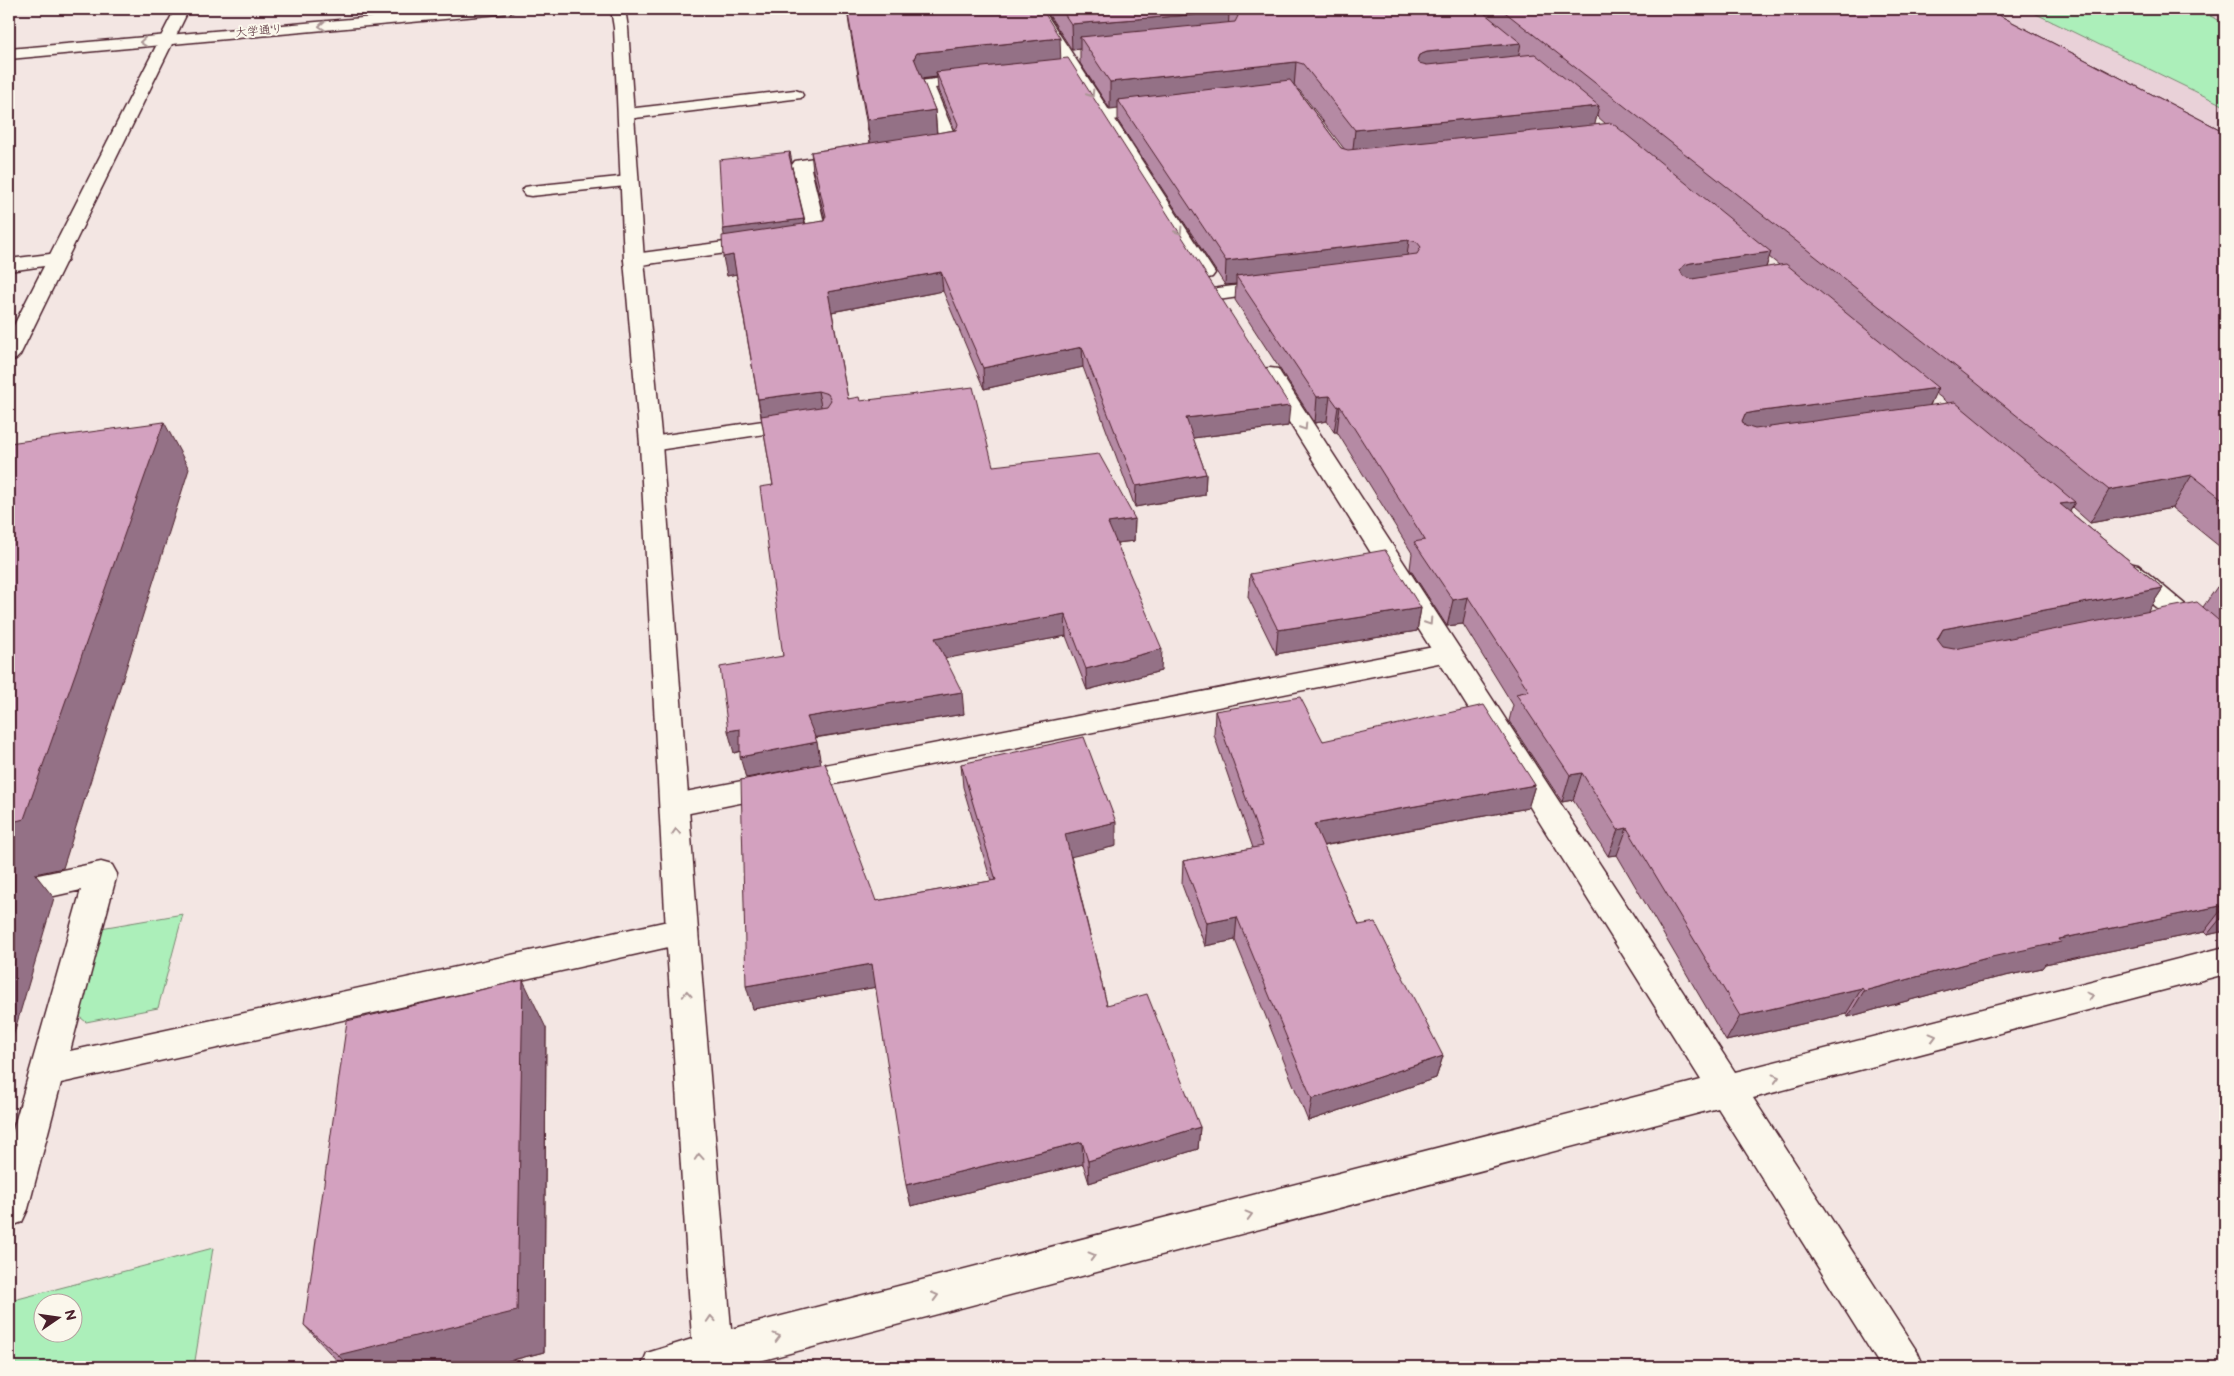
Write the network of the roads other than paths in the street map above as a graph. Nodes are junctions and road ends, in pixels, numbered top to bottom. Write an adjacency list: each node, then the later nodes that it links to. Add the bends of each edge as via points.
1 (182, 9): 6 (street)
2 (379, 9): 6 (street, 大学通り)
3 (510, 9): 6 (street, 大学通り, one-way to 6)
4 (618, 9): 12 (street)
5 (1036, 9): 13 (street, one-way to 13)
6 (169, 34): 7 (street, 大学通り); 8 (street, 大学通り, one-way to 8); 18 (street)
7 (9, 42)
8 (9, 54)
9 (986, 78): 14 (street, via 926,84 950,144)
10 (795, 95): 12 (street)
11 (1175, 108): 13 (street)
12 (627, 114): 16 (street)
13 (1106, 116): 22 (street, one-way to 22)
14 (912, 149)
15 (866, 156): 19 (street, via 801,165 818,235)
16 (629, 182): 17 (street); 19 (street)
17 (531, 191)
18 (58, 259): 20 (street); 25 (street)
19 (634, 260): 27 (street)
20 (9, 265)
21 (1288, 286): 22 (street)
22 (1218, 294): 23 (street)
23 (1234, 319)
24 (1256, 352): 32 (street, one-way to 32)
25 (9, 355)
26 (822, 420): 27 (street)
27 (651, 444): 33 (street)
28 (2116, 560): 29 (street)
29 (2184, 618): 30 (street); 31 (street)
30 (2154, 624)
31 (2225, 652)
32 (1449, 653): 33 (street); 38 (street)
33 (675, 805): 35 (street, one-way to 33)
34 (9, 893): 37 (street, via 101,874)
35 (682, 931): 37 (street); 40 (street, one-way to 35)
36 (2225, 960): 38 (street, one-way to 36)
37 (47, 1071): 39 (street)
38 (1729, 1090): 40 (street, one-way to 38); 42 (street)
39 (9, 1209)
40 (714, 1361): 41 (street)
41 (661, 1367)
42 (1904, 1367)

